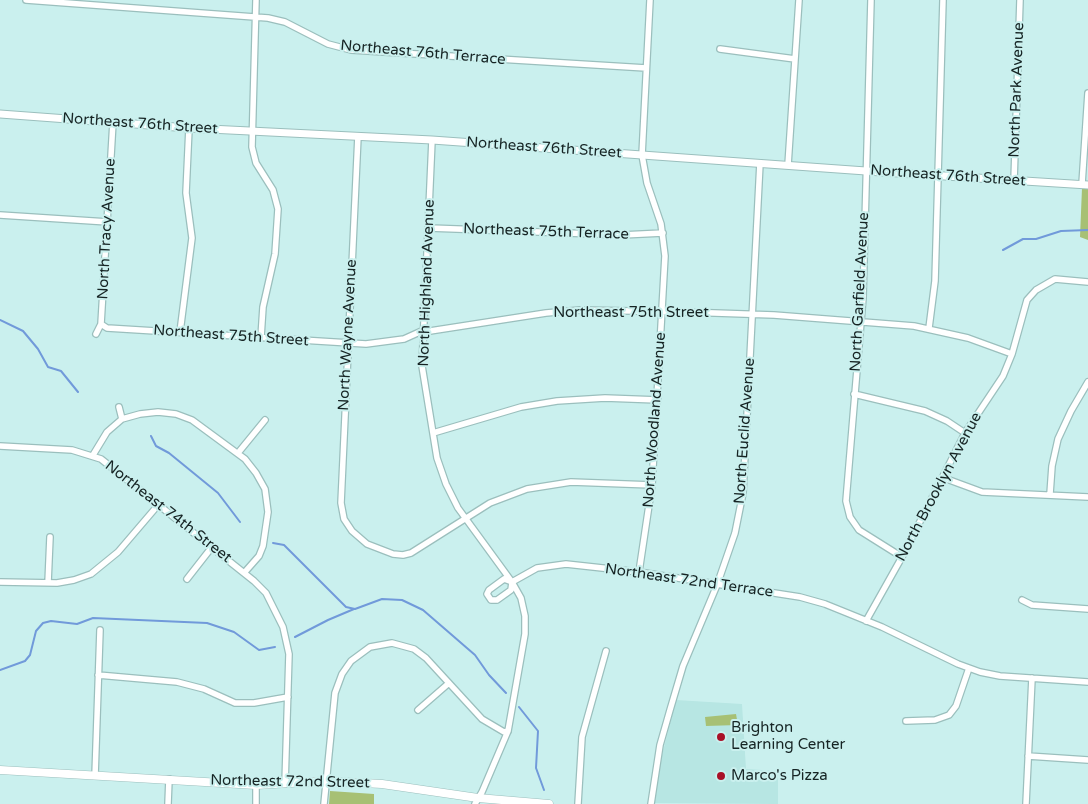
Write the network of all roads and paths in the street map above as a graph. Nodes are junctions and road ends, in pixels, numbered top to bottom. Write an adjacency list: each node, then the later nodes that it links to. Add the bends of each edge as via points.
1 (26, 0): 8 (street, Northeast 76th Terrace)
2 (256, 0): 8 (street)
3 (650, 0): 11 (street, North Woodland Avenue)
4 (799, 0): 10 (street)
5 (871, 0): 22 (street, North Garfield Avenue)
6 (943, 0): 23 (street)
7 (1020, 0): 24 (street, North Park Avenue)
8 (255, 17): 11 (street, Northeast 76th Terrace, via 285,22 328,44 351,50); 16 (street)
9 (720, 49): 10 (street)
10 (795, 59): 21 (street)
11 (646, 68): 19 (street, North Woodland Avenue)
12 (1088, 93): 25 (street)
13 (0, 114): 14 (street, Northeast 76th Street)
14 (113, 122): 15 (street, Northeast 76th Street); 27 (street, North Tracy Avenue)
15 (189, 128): 16 (street, Northeast 76th Street); 37 (street, via 186,193 192,238)
16 (252, 131): 17 (street, Northeast 76th Street); 39 (street, via 253,155 273,190 278,209 278,236 263,307)
17 (358, 136): 18 (street, Northeast 76th Street); 40 (street, North Wayne Avenue)
18 (432, 140): 19 (street, Northeast 76th Street); 28 (street, North Highland Avenue)
19 (642, 155): 20 (street, Northeast 76th Street); 29 (street, North Woodland Avenue)
20 (760, 163): 21 (street, Northeast 76th Street); 32 (street, North Euclid Avenue)
21 (788, 165): 22 (street, Northeast 76th Street)
22 (866, 171): 23 (street, Northeast 76th Street); 33 (street, North Garfield Avenue)
23 (937, 175): 24 (street, Northeast 76th Street); 35 (street, via 935,281)
24 (1014, 181): 25 (street, Northeast 76th Street)
25 (1085, 184)
26 (0, 215): 27 (street)
27 (108, 222): 34 (street, North Tracy Avenue)
28 (429, 228): 29 (street, Northeast 75th Terrace, via 622,235); 36 (street, North Highland Avenue)
29 (663, 233): 31 (street, North Woodland Avenue)
30 (1088, 282): 41 (street, North Brooklyn Avenue, via 1055,280 1030,295 1024,306)
31 (662, 312): 32 (street, Northeast 75th Street); 36 (street, Northeast 75th Street, via 566,311); 44 (street, North Woodland Avenue)
32 (753, 314): 33 (street, Northeast 75th Street); 68 (street, North Euclid Avenue, via 742,493 735,533)
33 (861, 321): 35 (street, Northeast 75th Street); 43 (street, North Garfield Avenue)
34 (101, 324): 37 (street, Northeast 75th Street, via 107,328); 38 (street, North Tracy Avenue)
35 (929, 328): 41 (street, Northeast 75th Street)
36 (424, 330): 40 (street, Northeast 75th Street, via 404,339 379,344); 48 (street, North Highland Avenue, via 422,366)
37 (180, 332): 39 (street, Northeast 75th Street)
38 (96, 334)
39 (261, 337): 40 (street, Northeast 75th Street)
40 (348, 344): 58 (street, North Wayne Avenue, via 341,503 344,519 352,531 367,544 404,555)
41 (1012, 354): 49 (street, North Brooklyn Avenue, via 1003,376)
42 (1088, 382): 55 (street, via 1058,439)
43 (854, 394): 49 (street, via 925,411); 61 (street, North Garfield Avenue, via 848,509 860,530)
44 (658, 400): 48 (street, via 604,398 557,401 521,407); 54 (street, North Woodland Avenue)
45 (119, 407): 46 (street)
46 (122, 419): 51 (street, via 149,412 184,416); 52 (street, via 107,432)
47 (265, 420): 51 (street)
48 (433, 433): 58 (street, North Highland Avenue, via 443,477)
49 (965, 433): 53 (street, North Brooklyn Avenue)
50 (0, 446): 52 (street, Northeast 74th Street, via 72,450)
51 (238, 453): 63 (street, via 256,473 267,500 263,546)
52 (92, 455): 57 (street, Northeast 74th Street, via 113,466)
53 (944, 478): 55 (street, via 982,492); 61 (street, North Brooklyn Avenue)
54 (652, 485): 58 (street, via 587,482 540,485 501,498); 62 (street, North Woodland Avenue)
55 (1050, 494): 56 (street)
56 (1088, 497)
57 (159, 504): 60 (street, Northeast 74th Street); 67 (street, via 102,567 74,580)
58 (465, 519): 66 (street, North Highland Avenue)
59 (50, 537): 67 (street)
60 (212, 547): 63 (street, Northeast 74th Street); 64 (street)
61 (902, 557): 71 (street, North Brooklyn Avenue)
62 (639, 572): 66 (street, Northeast 72nd Terrace, via 556,564 537,568); 68 (street, Northeast 72nd Terrace)
63 (244, 573): 79 (street, Northeast 74th Street, via 266,593 283,627 289,654)
64 (187, 579)
65 (0, 582): 67 (street)
66 (512, 582): 82 (street, North Highland Avenue, via 523,605 526,627)
67 (48, 583)
68 (717, 586): 71 (street, Northeast 72nd Terrace, via 800,597); 97 (street, North Euclid Avenue, via 683,666 660,745)
69 (1022, 600): 70 (street, via 1032,605)
70 (1088, 609)
71 (866, 621): 74 (street, Northeast 72nd Terrace)
72 (100, 630): 75 (street)
73 (606, 651): 96 (street, via 582,737)
74 (969, 668): 76 (street, Northeast 72nd Terrace, via 1000,676); 81 (street, via 952,712 935,720)
75 (98, 674): 79 (street, via 178,682 204,689 234,703); 86 (street)
76 (1032, 678): 77 (street, Northeast 72nd Terrace); 83 (street)
77 (1088, 682)
78 (449, 683): 80 (street); 82 (street, via 482,719 504,732); 88 (street, via 421,654 400,644 379,644 356,656 342,674 335,693)
79 (288, 697): 89 (street, Northeast 74th Street)
80 (418, 710)
81 (906, 722)
82 (508, 731): 91 (street, North Highland Avenue)
83 (1028, 756): 84 (street); 98 (street)
84 (1088, 760)
85 (0, 770): 86 (main road, Northeast 72nd Street)
86 (95, 776): 87 (main road, Northeast 72nd Street)
87 (169, 779): 90 (main road, Northeast 72nd Street); 92 (street)
88 (325, 781): 89 (main road, Northeast 72nd Street); 91 (main road, Northeast 72nd Street, via 382,784); 94 (street)
89 (285, 784): 90 (main road, Northeast 72nd Street)
90 (256, 785): 93 (street)
91 (476, 801): 95 (main road, Northeast 72nd Street)
92 (168, 804)
93 (256, 804)
94 (324, 804)
95 (549, 804)
96 (578, 804)
97 (651, 804)
98 (1026, 804)

